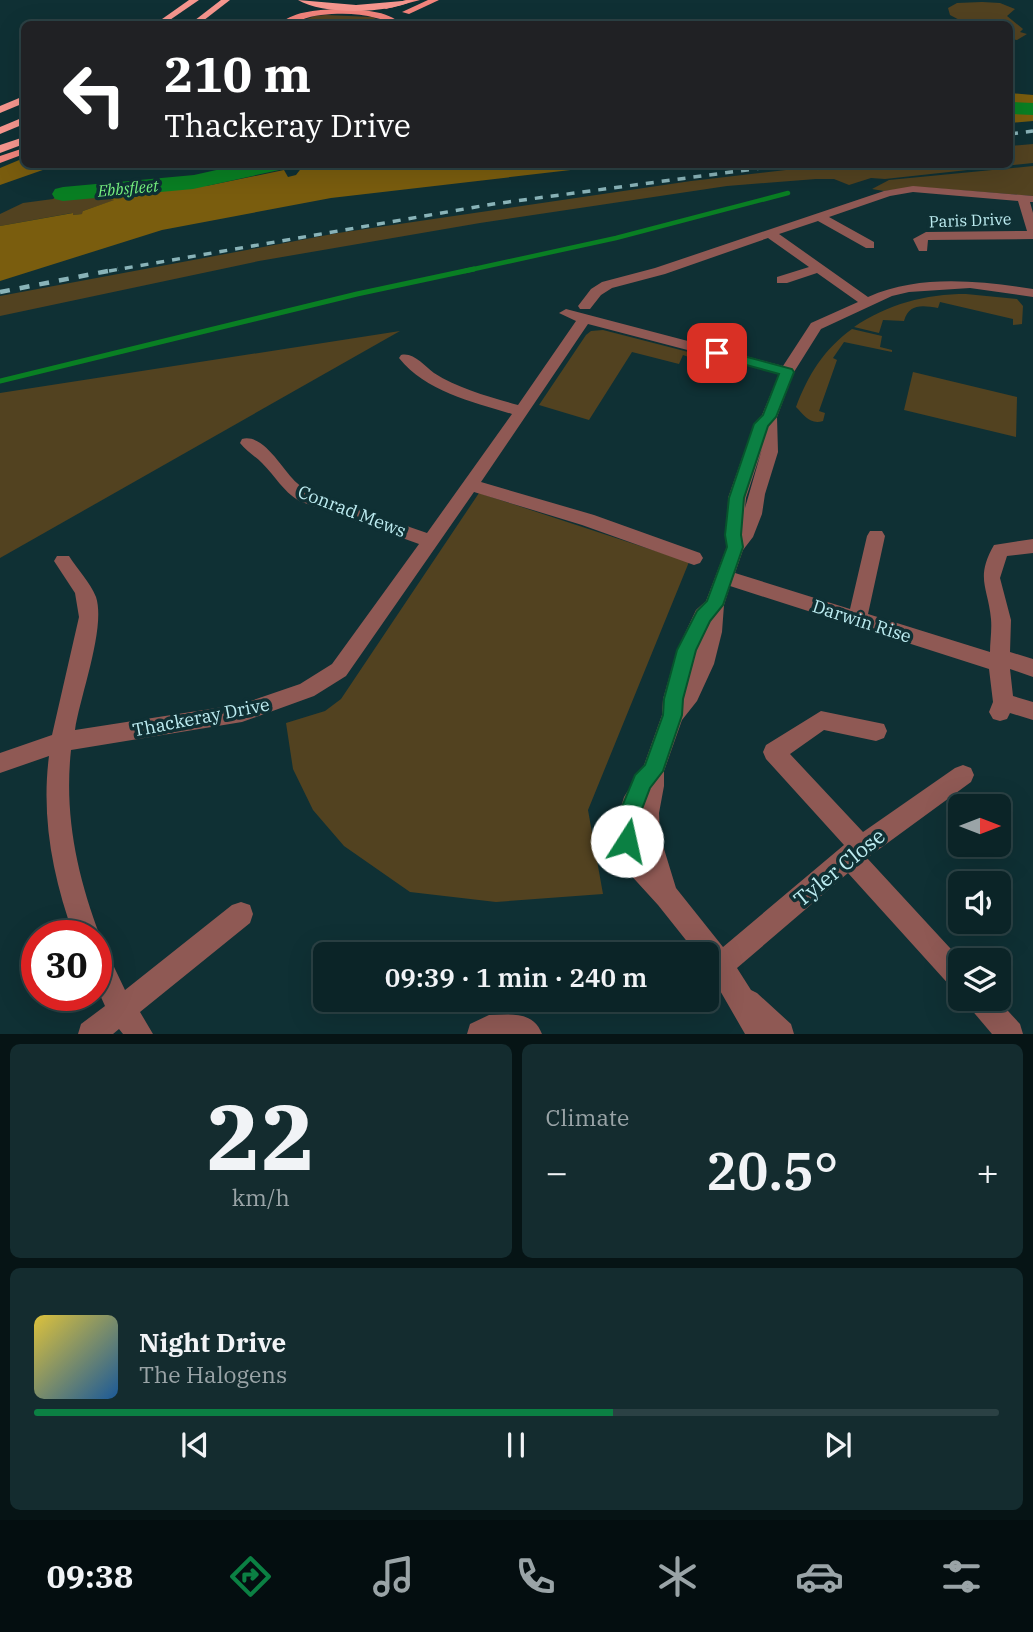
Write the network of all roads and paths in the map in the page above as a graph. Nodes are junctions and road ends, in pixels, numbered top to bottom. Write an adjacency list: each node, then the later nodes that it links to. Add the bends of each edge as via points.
1 (195, 0): 9 (highway)
2 (226, 0): 10 (highway)
3 (302, 0): 4 (highway, via 350,7)
4 (410, 0)
5 (416, 0): 8 (main road)
6 (435, 0): 13 (main road, via 415,7)
7 (292, 2): 8 (highway)
8 (337, 12): 11 (main road); 12 (main road)
9 (164, 21)
10 (198, 21)
11 (287, 21)
12 (392, 21)
13 (398, 21)
14 (21, 100): 15 (highway)
15 (0, 110)
16 (21, 121): 17 (highway)
17 (0, 131)
18 (21, 139): 19 (highway)
19 (0, 147)
20 (21, 151): 21 (main road)
21 (0, 160)
22 (1028, 200): 23 (street, Thackeray Drive, via 913,189); 24 (street)
23 (820, 217): 25 (street, Thackeray Drive); 27 (street, via 874,244)
24 (1033, 233): 26 (street, Paris Drive, via 926,236 919,239)
25 (770, 234): 28 (street); 33 (street, Thackeray Drive, via 607,285 596,292)
26 (923, 248)
27 (856, 249)
28 (818, 268): 29 (street); 31 (street)
29 (782, 280)
30 (1033, 293): 31 (street, via 946,284 909,288)
31 (867, 302): 35 (street, via 841,316 829,332 802,350)
32 (566, 313): 33 (street)
33 (585, 313): 35 (street); 36 (street, Thackeray Drive)
34 (406, 358): 36 (street, via 447,388)
35 (787, 372): 44 (street, via 769,417 771,452 744,537 735,547)
36 (521, 411): 38 (street, Thackeray Drive)
37 (248, 443): 40 (street, Conrad Mews, via 302,495)
38 (470, 485): 40 (street, Thackeray Drive); 42 (street)
39 (876, 536): 45 (street)
40 (431, 541): 50 (street, Thackeray Drive, via 339,670 307,690 242,713)
41 (1033, 547): 46 (street, via 1000,550 991,578 1001,620)
42 (694, 558)
43 (63, 561): 50 (street, via 84,593 89,616)
44 (724, 577): 45 (street, Darwin Rise); 57 (street, via 702,666 682,709 673,715 627,826 627,845 649,881 666,894)
45 (857, 619): 46 (street, Darwin Rise)
46 (1000, 661): 47 (street, Darwin Rise); 48 (street, via 1001,707)
47 (1033, 668)
48 (1033, 711)
49 (876, 731): 53 (street, via 821,720 774,752)
50 (61, 742): 51 (street, Thackeray Drive); 55 (street, via 61,840)
51 (0, 763)
52 (963, 775): 53 (street, Tyler Close)
53 (855, 851): 56 (street); 57 (street, Tyler Close)
54 (241, 914): 60 (street)
55 (81, 920)
56 (948, 963)
57 (720, 965): 59 (street)
58 (112, 991): 60 (street)
59 (742, 997): 66 (street); 67 (street)
60 (121, 1010): 62 (street); 63 (street)
61 (990, 1011): 68 (street)
62 (91, 1034)
63 (140, 1034)
64 (480, 1034): 65 (street, via 489,1029 524,1029)
65 (529, 1034)
66 (760, 1034)
67 (781, 1034)
68 (1010, 1034)

